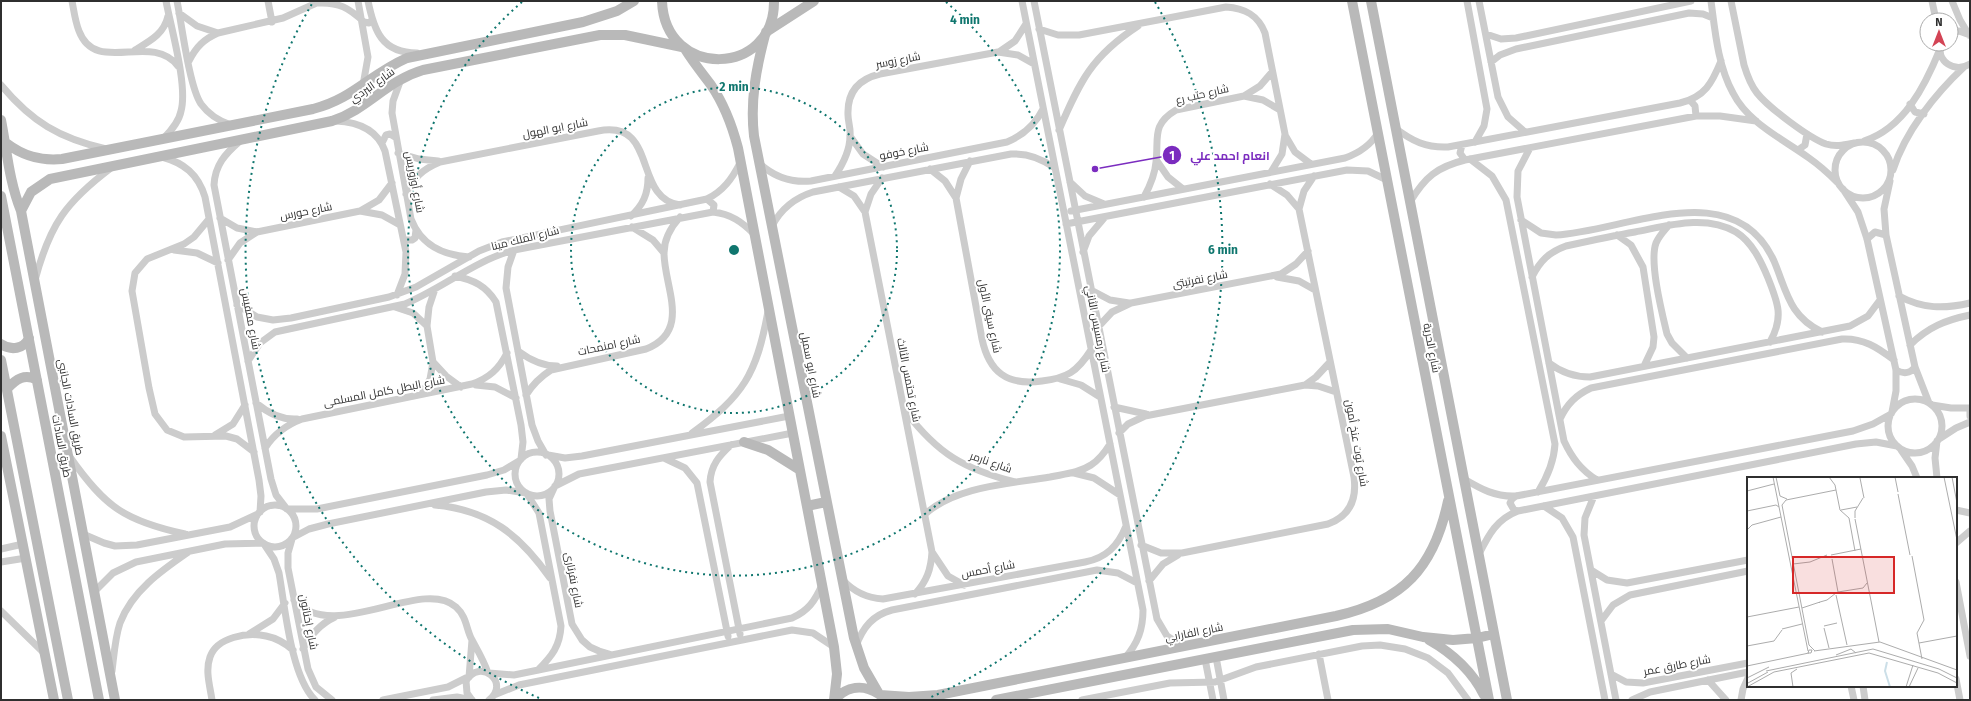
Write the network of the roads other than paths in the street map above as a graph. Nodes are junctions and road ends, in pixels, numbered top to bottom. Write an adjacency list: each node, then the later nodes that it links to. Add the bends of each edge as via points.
1 (72, 1): 42 (street, via 79,32 86,42 106,53)
2 (166, 1): 27 (street)
3 (177, 1): 25 (street)
4 (268, 1): 31 (street)
5 (358, 1): 29 (street)
6 (368, 1): 30 (street)
7 (634, 1): 40 (street, شارع البردي, via 617,11 589,20)
8 (662, 1): 41 (street, via 666,26)
9 (774, 1): 37 (street, شارع ابو سمبل)
10 (814, 1): 37 (street)
11 (1022, 1): 26 (street, شارع رمسيس الثاني)
12 (1034, 1): 23 (street, شارع رمسيس الثاني)
13 (1352, 1): 55 (street, شارع الحرية)
14 (1371, 1): 52 (street, شارع الحرية)
15 (1467, 1): 64 (street)
16 (1479, 1): 38 (street)
17 (1691, 1): 38 (street, via 1516,38)
18 (1710, 1): 28 (street)
19 (1731, 1): 82 (street, via 1744,65 1751,84 1767,104)
20 (1932, 1): 24 (street)
21 (1952, 1): 39 (street)
22 (319, 2): 29 (street, via 346,7); 31 (street)
23 (1035, 11): 26 (street, via 1028,9); 34 (street, شارع رمسيس الثاني)
24 (1934, 12)
25 (180, 13): 36 (street, via 197,26); 48 (street)
26 (1024, 13): 32 (street, شارع رمسيس الثاني)
27 (169, 14): 42 (street, via 158,35); 54 (street)
28 (1713, 18): 49 (street); 50 (street, via 1689,13 1516,49 1500,55)
29 (361, 20): 30 (street, via 366,23); 61 (street, via 368,57)
30 (372, 20): 46 (street, via 380,36 392,47 409,53)
31 (272, 22): 36 (street)
32 (1026, 24): 43 (street, شارع زوسر, via 1015,41); 51 (street, شارع رمسيس الثاني)
33 (1140, 24): 34 (street, via 1068,36); 56 (street, via 1226,7 1243,9 1262,25); 78 (street, via 1111,45 1087,71)
34 (1039, 29): 78 (street, شارع رمسيس الثاني)
35 (1959, 31): 39 (street)
36 (218, 33): 48 (street, via 200,43)
37 (766, 34): 41 (street, via 751,48 734,58 708,59 696,56); 108 (street, شارع ابو سمبل, via 752,102)
38 (1486, 34): 50 (street)
39 (1970, 35)
40 (481, 42): 46 (street, شارع البردي); 47 (street)
41 (683, 48): 47 (street, شارع البردي, via 625,35 600,35); 107 (street, via 724,108 734,134)
42 (135, 50): 54 (street, via 160,53 174,61)
43 (998, 52): 51 (street, شارع زوسر, via 1018,55); 83 (street, شارع زوسر, via 865,79 850,96)
44 (1938, 52): 66 (street, via 1930,71)
45 (1941, 52): 53 (street, via 1947,64 1959,68)
46 (428, 53): 61 (street, شارع البردي, via 395,63)
47 (483, 58): 57 (street, شارع البردي, via 423,70)
48 (189, 61): 58 (street)
49 (1721, 61): 65 (street, via 1710,86 1698,97); 74 (street, via 1733,94)
50 (1491, 62): 63 (street)
51 (1034, 64): 67 (street, شارع رمسيس الثاني)
52 (1382, 64): 55 (street); 76 (street, شارع الحرية)
53 (1968, 66): 70 (street, via 1949,81)
54 (179, 68): 60 (street)
55 (1365, 68): 80 (street, شارع الحرية)
56 (1272, 72): 62 (street, شارع حتب رع, via 1260,86); 68 (street)
57 (401, 78): 73 (street, شارع البردي, via 358,110); 84 (street, شارع أوزوريس, via 393,101)
58 (193, 82): 60 (street, via 188,87); 75 (street, via 198,98 207,111 219,120)
59 (1, 85): 96 (street, via 24,110 62,136)
60 (182, 85): 85 (street, via 181,112 177,122)
61 (363, 85): 69 (street, شارع البردي, via 332,104)
62 (1244, 96): 68 (street, شارع حتب رع, via 1263,100); 103 (street, شارع حتب رع, via 1176,110 1168,115 1156,135)
63 (1498, 97): 64 (street); 79 (street, via 1508,117)
64 (1487, 100): 87 (street, via 1484,126)
65 (1690, 100): 71 (street, via 1696,109); 79 (street)
66 (1910, 104): 70 (street, via 1915,112); 88 (street, via 1891,127)
67 (1043, 109): 92 (street, شارع خوفو, via 1025,133); 112 (street, شارع رمسيس الثاني)
68 (1280, 110): 81 (street)
69 (291, 114): 75 (street, شارع البردي); 77 (street)
70 (1924, 114): 115 (street, via 1900,151)
71 (1696, 116): 74 (street, via 1726,116); 95 (street)
72 (1, 120): 89 (street, طريق السادات الجانبى)
73 (332, 121): 77 (street, شارع البردي); 90 (street, via 362,125)
74 (1756, 121): 97 (street)
75 (234, 125): 85 (street, شارع البردي)
76 (1395, 128): 93 (street, via 1411,140 1426,146); 141 (street, شارع الحرية)
77 (293, 130): 86 (street, شارع البردي)
78 (1059, 130): 123 (street, شارع رمسيس الثاني)
79 (1525, 132): 87 (street)
80 (1378, 133): 104 (street, via 1361,151); 121 (street, شارع الحرية)
81 (1285, 134): 109 (street, via 1296,152); 114 (street, via 1282,154)
82 (1807, 134): 91 (street, via 1827,144); 97 (street, via 1805,145)
83 (850, 135): 111 (street, شارع زوسر, via 863,154); 118 (street, شارع زوسر, via 846,157)
84 (395, 137): 90 (street, via 386,135); 98 (street, شارع أوزوريس)
85 (162, 139): 94 (street, شارع البردي)
86 (241, 140): 100 (street, شارع البردي); 155 (street, شارع ممفيس, via 226,153 217,168 214,185)
87 (1475, 142): 93 (street)
88 (1863, 142): 91 (street); 115 (street, via 1872,143 1884,151 1891,163)
89 (6, 143): 96 (street, شارع البردي, via 27,156 50,160); 145 (street, طريق السادات الجانبى, via 13,192)
90 (382, 143): 126 (street, شارع أوزوريس)
91 (1854, 143): 125 (street, via 1839,155 1835,173)
92 (997, 144): 99 (street); 111 (street, شارع خوفو)
93 (1462, 145): 101 (street, via 1460,153)
94 (126, 146): 96 (street, شارع البردي); 105 (street)
95 (1530, 148): 101 (street); 137 (street, via 1518,171)
96 (110, 150)
97 (1798, 150): 125 (street)
98 (398, 153): 106 (street, شارع ابو الهول); 133 (street, شارع أوزوريس)
99 (1000, 155): 102 (street, شارع خوفو); 112 (street, شارع خوفو, via 1030,155)
100 (159, 156): 105 (street, شارع البردي); 156 (street, شارع ممفيس, via 183,164 197,178 202,187)
101 (1468, 160): 140 (street, via 1482,166 1492,176); 141 (street, via 1439,169 1428,177)
102 (970, 161): 113 (street, شارع خوفو); 138 (street, شارع سيتى الأول, via 961,179)
103 (1157, 161): 130 (street, via 1168,177); 136 (street, شارع حتب رع)
104 (1330, 161): 109 (street); 116 (street, via 1334,166)
105 (129, 162): 110 (street, شارع البردي)
106 (440, 162): 117 (street, شارع ابو الهول, via 614,129 630,136 636,143 645,161); 133 (street, شارع ابو الهول, via 419,174)
107 (740, 163): 139 (street, شارع الملك مينا, via 724,189); 169 (street)
108 (759, 163): 122 (street, شارع خوفو, via 782,179); 166 (street, شارع ابو سمبل)
109 (1311, 164): 114 (street)
110 (115, 165): 145 (street, شارع البردي, via 50,179 31,192); 191 (street, via 85,188 64,211 48,238)
111 (883, 167): 118 (street, شارع خوفو)
112 (1055, 168): 150 (street, شارع رمسيس الثاني)
113 (930, 169): 120 (street, شارع خوفو); 138 (street, شارع سيتى الأول, via 945,181)
114 (1271, 172): 127 (street)
115 (1892, 172): 124 (street)
116 (1332, 173): 119 (street); 121 (street, via 1357,169)
117 (648, 175): 143 (street, شارع ابو الهول, via 658,193 666,200); 152 (street, شارع ابو الهول, via 645,198)
118 (835, 176): 122 (street, شارع خوفو)
119 (1314, 176): 128 (street); 144 (street, شارع توت عنخ أمون, via 1304,191)
120 (882, 178): 129 (street, شارع خوفو); 149 (street, via 871,194)
121 (1387, 180): 165 (street, شارع الحرية)
122 (810, 181): 132 (street, via 807,188)
123 (1069, 181): 142 (street, via 1086,196); 147 (street, شارع رمسيس الثاني)
124 (1890, 181): 131 (street, via 1885,189 1868,198 1854,197); 172 (street, via 1884,209)
125 (1837, 182): 131 (street)
126 (392, 183): 146 (street, شارع حورس, via 379,200); 160 (street, شارع أوزوريس)
127 (1214, 183): 130 (street); 134 (street)
128 (1270, 184): 134 (street); 144 (street, via 1286,195)
129 (839, 186): 132 (street, شارع خوفو); 149 (street, شارع تحتمس الثالث, via 854,196)
130 (1183, 189): 136 (street)
131 (1842, 189): 174 (street, via 1858,212)
132 (813, 192): 166 (street, شارع خوفو, via 804,194 788,204)
133 (406, 194): 167 (street, شارع أوزوريس)
134 (1216, 195): 154 (street)
135 (1, 196): 176 (street, طريق السادات)
136 (1144, 197): 142 (street)
137 (1517, 197): 140 (street, via 1511,196); 157 (street)
138 (956, 198): 244 (street, شارع سيتى الأول, via 988,360 1002,375 1021,382)
139 (707, 199): 143 (street, شارع الملك مينا); 148 (street, via 714,205)
140 (1506, 200): 214 (street)
141 (1410, 202): 159 (street, شارع الحرية)
142 (1106, 204): 147 (street)
143 (684, 206): 152 (street, شارع الملك مينا)
144 (1299, 209): 180 (street, شارع توت عنخ أمون)
145 (21, 211): 173 (street, طريق السادات الجانبى)
146 (360, 211): 160 (street, شارع حورس, via 382,215); 168 (street, شارع حورس)
147 (1075, 211): 150 (street); 158 (street, شارع رمسيس الثاني)
148 (713, 212): 153 (street, شارع الملك مينا); 169 (street, شارع الملك مينا, via 735,218)
149 (865, 212): 260 (street, شارع تحتمس الثالث)
150 (1064, 213): 161 (street, شارع رمسيس الثاني)
151 (1719, 215): 163 (street); 170 (street, via 1680,213); 200 (street, via 1741,223 1759,238 1774,261)
152 (632, 216): 183 (street, شارع الملك مينا, via 514,239 490,246)
153 (680, 217): 164 (street, شارع الملك مينا); 182 (street, شارع امنمحات, via 670,230)
154 (1106, 217): 158 (street); 181 (street, via 1089,236)
155 (220, 218): 168 (street, شارع حورس, via 237,228); 184 (street, شارع ممفيس)
156 (209, 219): 178 (street, via 194,237); 185 (street, شارع ممفيس)
157 (1521, 220): 170 (street, via 1541,233); 190 (street)
158 (1077, 222): 161 (street); 181 (street, شارع رمسيس الثاني)
159 (1414, 223): 165 (street); 279 (street, شارع الحرية)
160 (400, 224): 175 (street, شارع أوزوريس)
161 (1066, 224): 227 (street, شارع رمسيس الثاني)
162 (1669, 225): 163 (street, via 1693,222); 171 (street); 186 (street, via 1656,243)
163 (1717, 225): 203 (street, via 1736,232 1751,246 1764,268)
164 (632, 226): 179 (street, شارع الملك مينا); 182 (street, via 650,237)
165 (1396, 226): 285 (street, شارع الحرية)
166 (772, 227): 195 (street, شارع ابو سمبل)
167 (416, 230): 175 (street, via 415,238); 183 (street, شارع أوزوريس, via 439,251)
168 (257, 232): 184 (street, شارع حورس, via 240,243)
169 (754, 234): 198 (street)
170 (1564, 235): 177 (street)
171 (1617, 235): 177 (street); 187 (street, via 1631,245)
172 (1886, 235): 174 (street, via 1875,232); 197 (street)
173 (25, 239): 176 (street); 191 (street, طريق السادات الجانبى)
174 (1867, 239): 199 (street)
175 (404, 240): 196 (street, شارع أوزوريس, via 405,274)
176 (10, 242): 222 (street, طريق السادات)
177 (1566, 246): 190 (street, via 1557,249 1542,261)
178 (174, 250): 185 (street, via 197,253); 273 (street, via 147,259 135,273 132,282 133,301 153,405 160,423 175,434 184,437)
179 (514, 250): 188 (street, شارع الملك مينا); 208 (street, via 506,278)
180 (1308, 250): 189 (street, شارع نفرتيتى, via 1293,267); 194 (street, شارع توت عنخ أمون)
181 (1083, 252): 193 (street, شارع رمسيس الثاني)
182 (664, 253): 239 (street, شارع امنمحات, via 673,312 672,322 663,339 646,349)
183 (469, 257): 196 (street, شارع الملك مينا, via 421,285)
184 (228, 260): 204 (street, شارع ممفيس)
185 (218, 263): 258 (street, شارع ممفيس)
186 (1654, 265): 187 (street, via 1647,264); 215 (street)
187 (1643, 267): 219 (street)
188 (456, 276): 192 (street, شارع الملك مينا); 209 (street, via 484,286 496,302)
189 (1273, 277): 194 (street, شارع نفرتيتى, via 1291,278); 202 (street, شارع نفرتيتى)
190 (1532, 278): 213 (street)
191 (34, 284): 289 (street, طريق السادات الجانبى)
192 (435, 289): 206 (street, شارع الملك مينا); 216 (street, via 429,307)
193 (1091, 290): 202 (street, شارع نفرتيتى, via 1110,300); 218 (street, شارع رمسيس الثاني)
194 (1315, 290): 236 (street, شارع توت عنخ أمون)
195 (785, 293): 198 (street); 310 (street, شارع ابو سمبل)
196 (397, 295): 212 (street, شارع الملك مينا)
197 (1899, 296): 205 (street, via 1921,306); 226 (street)
198 (766, 297): 207 (street)
199 (1880, 300): 220 (street, via 1863,319); 233 (street)
200 (1789, 302): 203 (street); 221 (street, via 1806,323)
201 (1969, 302): 205 (street)
202 (1131, 303): 218 (street, شارع نفرتيتى, via 1112,312)
203 (1778, 304): 224 (street, via 1778,324)
204 (237, 305): 212 (street, شارع الملك مينا, via 257,317 273,320); 234 (street, شارع ممفيس)
205 (1957, 306): 211 (street)
206 (395, 307): 216 (street, via 413,313); 217 (street, شارع الملك مينا)
207 (768, 307): 264 (street); 274 (street, via 759,353 746,383 724,409)
208 (510, 308): 209 (street, via 503,306); 228 (street)
209 (499, 312): 229 (street)
210 (1970, 315): 211 (street)
211 (1959, 317): 226 (street, via 1931,327)
212 (291, 318): 217 (street, via 288,322)
213 (1540, 318): 214 (street); 237 (street)
214 (1530, 321): 280 (street)
215 (1665, 324): 219 (street); 231 (street, via 1672,343)
216 (427, 326): 235 (street)
217 (292, 327): 234 (street, شارع الملك مينا, via 267,337)
218 (1098, 327): 259 (street, شارع رمسيس الثاني)
219 (1654, 327): 240 (street, via 1653,347)
220 (1839, 328): 221 (street); 223 (street, via 1843,333)
221 (1822, 332): 224 (street)
222 (29, 338): 225 (street, via 27,343 16,348); 245 (street, طريق السادات)
223 (1842, 339): 233 (street, via 1857,339 1871,344); 238 (street)
224 (1770, 342): 230 (street)
225 (1, 344)
226 (1910, 345): 241 (street)
227 (1091, 350): 244 (street, شارع سيتى الأول, via 1078,367); 254 (street, شارع رمسيس الثاني)
228 (518, 351): 239 (street, شارع امنمحات, via 539,364); 253 (street)
229 (507, 353): 246 (street, شارع البطل كامل المسلمى, via 490,376); 255 (street)
230 (1704, 354): 231 (street); 238 (street)
231 (1687, 358): 240 (street)
232 (1, 360): 250 (street)
233 (1894, 360): 242 (street)
234 (248, 361): 256 (street, شارع ممفيس)
235 (434, 362): 248 (street, via 446,376); 252 (street, via 430,379)
236 (1330, 362): 247 (street, via 1316,378); 251 (street, شارع توت عنخ أمون)
237 (1549, 363): 243 (street, via 1564,373); 267 (street)
238 (1706, 365): 249 (street)
239 (563, 366): 253 (street, شارع امنمحات, via 541,376)
240 (1644, 366): 243 (street)
241 (1915, 367): 242 (street, via 1909,372); 257 (street)
242 (1896, 370): 262 (street, via 1896,391)
243 (1590, 377): 249 (street, via 1588,382)
244 (1060, 379): 254 (street, شارع سيتى الأول, via 1081,386)
245 (37, 380): 250 (street, via 32,377 18,379); 367 (street, طريق السادات)
246 (472, 384): 248 (street, شارع البطل كامل المسلمى); 255 (street, شارع البطل كامل المسلمى, via 495,387)
247 (1305, 385): 251 (street); 263 (street)
248 (461, 387): 252 (street, شارع البطل كامل المسلمى)
249 (1591, 388): 267 (street, via 1569,404)
250 (7, 389): 300 (street)
251 (1336, 392): 334 (street, شارع توت عنخ أمون, via 1355,484 1354,499 1347,512 1328,524)
252 (422, 394): 266 (street, شارع البطل كامل المسلمى)
253 (526, 395): 290 (street, via 532,425)
254 (1100, 397): 278 (street, شارع رمسيس الثاني)
255 (516, 398): 292 (street, via 523,434)
256 (256, 403): 266 (street, شارع البطل كامل المسلمى, via 277,416); 284 (street, شارع ممفيس)
257 (1930, 404): 261 (street); 262 (street, via 1911,400 1900,404); 275 (street, via 1936,409 1941,421)
258 (245, 405): 273 (street, via 233,424); 286 (street, شارع ممفيس)
259 (1114, 407): 263 (street); 271 (street, شارع رمسيس الثاني)
260 (904, 409): 301 (street, شارع نارمر, via 934,444 953,459 974,470); 319 (street, شارع تحتمس الثالث)
261 (1970, 409): 265 (street)
262 (1891, 413): 269 (street, via 1873,424); 283 (street, via 1888,431)
263 (1151, 414): 271 (street, via 1133,421)
264 (789, 416): 270 (street); 274 (street)
265 (1970, 416)
266 (302, 419): 284 (street, شارع البطل كامل المسلمى, via 280,430)
267 (1560, 419): 276 (street)
268 (1970, 422): 275 (street)
269 (1846, 432): 282 (street, via 1852,438); 288 (street)
270 (793, 433): 277 (street); 294 (street)
271 (1119, 433): 330 (street, شارع رمسيس الثاني)
272 (1, 436): 287 (street)
273 (215, 436): 286 (street, via 237,439)
274 (689, 436): 290 (street, via 573,457)
275 (1938, 440): 283 (street, via 1920,452 1906,451); 297 (street)
276 (1564, 441): 280 (street, via 1561,445); 299 (street, via 1573,459)
277 (744, 442): 281 (street); 294 (street, via 768,450)
278 (1110, 444): 295 (street, شارع نارمر, via 1092,465); 306 (street, شارع رمسيس الثاني)
279 (1457, 444): 285 (street); 298 (street, شارع الحرية)
280 (1555, 444): 304 (street, via 1549,473)
281 (732, 445): 291 (street); 368 (street, via 716,460 712,467 710,482)
282 (1849, 445): 283 (street, via 1876,442); 293 (street)
283 (1898, 447): 296 (street)
284 (265, 448): 314 (street, شارع ممفيس, via 273,487)
285 (1440, 448): 307 (street, شارع الحرية)
286 (254, 452): 317 (street, شارع ممفيس, via 261,488)
287 (2, 453): 302 (street)
288 (1737, 453): 293 (street); 299 (street)
289 (68, 455): 322 (street, طريق السادات الجانبى); 323 (street, via 92,488 117,510 147,525)
290 (547, 455): 292 (street, via 535,452); 303 (street, via 558,469 558,481)
291 (664, 458): 303 (street, via 578,474); 369 (street, via 685,468 697,483)
292 (520, 460): 305 (street, via 515,476 518,486); 314 (street, via 496,473 466,480 317,509)
293 (1739, 467): 309 (street)
294 (800, 470): 312 (street)
295 (1074, 473): 301 (street, شارع نارمر); 306 (street, شارع نارمر, via 1094,478)
296 (1917, 477)
297 (1936, 477)
298 (1464, 479): 308 (street, via 1486,492); 335 (street, شارع الحرية)
299 (1597, 480): 304 (street)
300 (26, 483): 302 (street); 362 (street)
301 (1019, 483): 319 (street, شارع نارمر, via 951,496)
302 (11, 487): 328 (street)
303 (554, 487): 305 (street, via 541,496); 384 (street, شارع نفرتارى, via 549,499 550,511 572,624 579,637 590,647)
304 (1538, 492): 308 (street)
305 (526, 493): 311 (street, via 497,491); 345 (street, شارع نفرتارى, via 539,513)
306 (1120, 495): 320 (street, شارع رمسيس الثاني)
307 (1449, 496): 363 (street, شارع الفارابي, via 1437,540 1411,579 1399,590 1372,606); 374 (street, شارع الحرية)
308 (1516, 496): 316 (street, via 1510,503 1512,508)
309 (1594, 496): 313 (street); 324 (street, via 1587,510)
310 (826, 502): 312 (street); 344 (street, شارع ابو سمبل)
311 (427, 504): 326 (street, via 318,526); 345 (street, via 452,506 499,525 519,540)
312 (807, 506): 350 (street)
313 (1544, 506): 316 (street); 325 (street, via 1562,518)
314 (286, 508): 317 (street, via 272,505); 326 (street, via 295,519 296,526)
315 (1957, 510): 318 (street)
316 (1518, 511): 335 (street, via 1495,525)
317 (259, 513): 323 (street, via 230,527); 329 (street, via 255,520 255,533)
318 (1970, 513)
319 (925, 514): 333 (street, شارع تحتمس الثالث)
320 (1126, 526): 342 (street, شارع أحمس, via 1117,543 1103,556 1090,561); 348 (street, شارع رمسيس الثاني)
321 (1970, 531): 327 (street)
322 (83, 534): 323 (street, via 104,543 126,546); 353 (street, طريق السادات الجانبى)
323 (189, 535)
324 (1584, 535): 325 (street, via 1578,533); 340 (street)
325 (1573, 537): 430 (street)
326 (292, 539): 329 (street, via 282,546); 356 (street, شارع إخناتون, via 288,568)
327 (1957, 542)
328 (23, 544): 331 (street); 336 (street)
329 (264, 544): 332 (street, via 234,543); 357 (street, شارع إخناتون, via 277,567)
330 (1142, 545): 334 (street, شارع توت عنخ أمون, via 1161,553); 346 (street, شارع رمسيس الثاني)
331 (1, 549)
332 (190, 551): 353 (street, via 124,566 103,581); 396 (street, via 144,587 126,609 117,636)
333 (932, 552): 351 (street, شارع تحتمس الثالث, via 948,576); 355 (street, شارع تحتمس الثالث, via 928,576)
334 (1182, 553): 346 (street, شارع توت عنخ أمون, via 1163,564)
335 (1479, 554): 371 (street, شارع الحرية)
336 (26, 558): 338 (street); 366 (street)
337 (1747, 560): 339 (street)
338 (1, 562)
339 (1732, 563): 343 (street); 347 (street)
340 (1591, 570): 347 (street, via 1608,580); 365 (street)
341 (1747, 571): 343 (street)
342 (1020, 574): 349 (street); 351 (street, شارع أحمس)
343 (1734, 574): 354 (street)
344 (842, 580): 355 (street, شارع أحمس, via 856,592 874,598 891,599); 378 (street, شارع ابو سمبل)
345 (552, 581): 392 (street, شارع نفرتارى, via 561,635 554,652)
346 (1149, 581): 358 (street, شارع رمسيس الثاني)
347 (1635, 582): 354 (street, via 1631,588)
348 (1137, 583): 349 (street, شارع أحمس, via 1118,573 1097,570); 360 (street, شارع رمسيس الثاني)
349 (1022, 584): 378 (street, شارع أحمس, via 884,612 869,622)
350 (822, 585): 368 (street, via 817,598 801,614); 380 (street)
351 (964, 585): 355 (street, شارع أحمس)
352 (1957, 587): 386 (street)
353 (95, 591): 364 (street, طريق السادات الجانبى)
354 (1637, 593): 365 (street, via 1613,605)
355 (915, 594)
356 (294, 600): 361 (street, via 315,614); 381 (street, شارع إخناتون)
357 (285, 603): 372 (street, via 273,619); 382 (street, شارع إخناتون)
358 (1154, 608): 360 (street, via 1149,611); 379 (street, شارع رمسيس الثاني, via 1161,628 1174,642)
359 (1, 610): 383 (street)
360 (1143, 610): 388 (street, شارع رمسيس الثاني, via 1140,636)
361 (337, 616): 375 (street, via 439,599 456,607 462,614); 381 (street, via 316,629)
362 (52, 618): 366 (street); 412 (street)
363 (1326, 618): 370 (street); 379 (street, شارع الفارابي)
364 (100, 620): 367 (street); 396 (street, طريق السادات الجانبى)
365 (1601, 620): 395 (street)
366 (39, 621): 383 (street)
367 (84, 623): 413 (street, طريق السادات)
368 (740, 629): 369 (street); 376 (street)
369 (727, 632): 377 (street); 384 (street)
370 (1330, 634): 373 (street, via 1370,628 1388,629); 387 (street)
371 (1494, 634): 374 (street); 429 (street, شارع الحرية)
372 (247, 635): 382 (street, via 257,634 276,639); 415 (street, via 223,642 210,656 208,671)
373 (1423, 637): 374 (street, via 1453,640); 428 (street, via 1459,662)
374 (1477, 638): 428 (street, شارع الحرية)
375 (472, 640): 394 (street); 397 (street)
376 (742, 640): 377 (street); 380 (street, via 803,630 822,638)
377 (729, 642): 409 (street, via 519,685)
378 (856, 646): 408 (street, شارع ابو سمبل, via 864,668)
379 (1182, 646): 388 (street, شارع الفارابي)
380 (834, 647): 421 (street, via 837,674)
381 (303, 649): 417 (street, شارع إخناتون, via 311,679 322,694)
382 (293, 650): 416 (street, شارع إخناتون, via 302,681)
383 (45, 654): 411 (street)
384 (614, 654): 392 (street)
385 (1319, 654): 398 (street, via 1256,667); 426 (street); 427 (street, via 1368,646 1393,646 1405,649 1438,665 1456,682)
386 (1970, 656)
387 (1216, 657): 389 (street); 398 (street)
388 (1125, 658): 391 (street, شارع الفارابي)
389 (1205, 659): 401 (street); 404 (street)
390 (1747, 663): 402 (street, شارع طارق عمر)
391 (1069, 669): 404 (street); 408 (street, شارع الفارابي, via 938,695)
392 (538, 670): 394 (street, via 514,675)
393 (1747, 672): 399 (street, شارع طارق عمر)
394 (488, 673): 397 (street, via 476,672); 409 (street, via 496,683)
395 (1611, 674): 402 (street, شارع طارق عمر, via 1626,682); 431 (street)
396 (111, 677): 414 (street, طريق السادات الجانبى)
397 (468, 677): 418 (street, via 448,687); 420 (street, via 465,689)
398 (1221, 680): 401 (street); 425 (street)
399 (1708, 680): 407 (street, شارع طارق عمر); 433 (street)
400 (1747, 680): 434 (street)
401 (1210, 682): 410 (street, via 1170,683); 424 (street)
402 (1648, 683): 407 (street, via 1646,688)
403 (1957, 684): 437 (street)
404 (1072, 685): 422 (street)
405 (1851, 687): 435 (street)
406 (1863, 687): 436 (street)
407 (1650, 692): 432 (street, شارع طارق عمر)
408 (881, 696): 421 (street, شارع الفارابي, via 855,687)
409 (492, 698)
410 (1107, 698): 423 (street)
411 (54, 700)
412 (68, 700)
413 (99, 700)
414 (115, 700)
415 (212, 700)
416 (315, 700)
417 (332, 700)
418 (383, 700)
419 (433, 700): 420 (street, via 457,697)
420 (472, 700)
421 (834, 700)
422 (996, 700)
423 (1082, 700)
424 (1213, 700)
425 (1224, 700)
426 (1328, 700)
427 (1468, 700)
428 (1488, 700)
429 (1507, 700)
430 (1605, 700)
431 (1616, 700)
432 (1632, 700)
433 (1726, 700)
434 (1741, 700)
435 (1854, 700)
436 (1865, 700)
437 (1960, 700)

